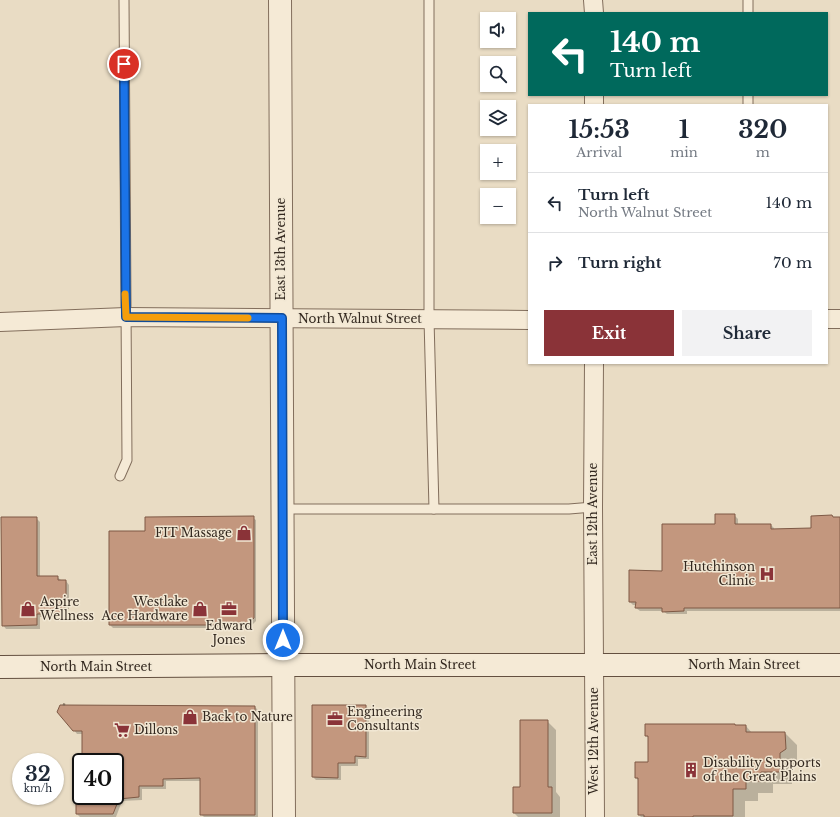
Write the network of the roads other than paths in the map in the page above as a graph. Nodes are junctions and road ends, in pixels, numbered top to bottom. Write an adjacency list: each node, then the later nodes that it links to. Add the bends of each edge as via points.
1 (124, 0): 8 (lane)
2 (280, 0): 9 (main road, East 13th Avenue)
3 (429, 0): 11 (lane)
4 (594, 0): 6 (street)
5 (748, 0): 7 (lane)
6 (594, 12)
7 (748, 12)
8 (126, 317): 9 (street, North Walnut Street); 14 (street, North Walnut Street); 16 (lane, via 127,460)
9 (282, 318): 11 (street, North Walnut Street); 18 (main road, East 13th Avenue)
10 (840, 319): 13 (street)
11 (429, 320): 12 (street, North Walnut Street); 19 (lane)
12 (528, 320)
13 (828, 320)
14 (0, 322)
15 (594, 364): 17 (street, East 12th Avenue)
16 (120, 476)
17 (593, 507): 19 (lane); 21 (street, East 12th Avenue)
18 (283, 509): 19 (lane); 20 (main road, East 13th Avenue)
19 (434, 509)
20 (283, 665): 21 (main road, North Main Street); 23 (main road, North Main Street); 24 (main road, East 13th Avenue)
21 (594, 665): 22 (main road, North Main Street); 25 (street, West 12th Avenue)
22 (840, 665)
23 (0, 667)
24 (284, 817)
25 (595, 817)

